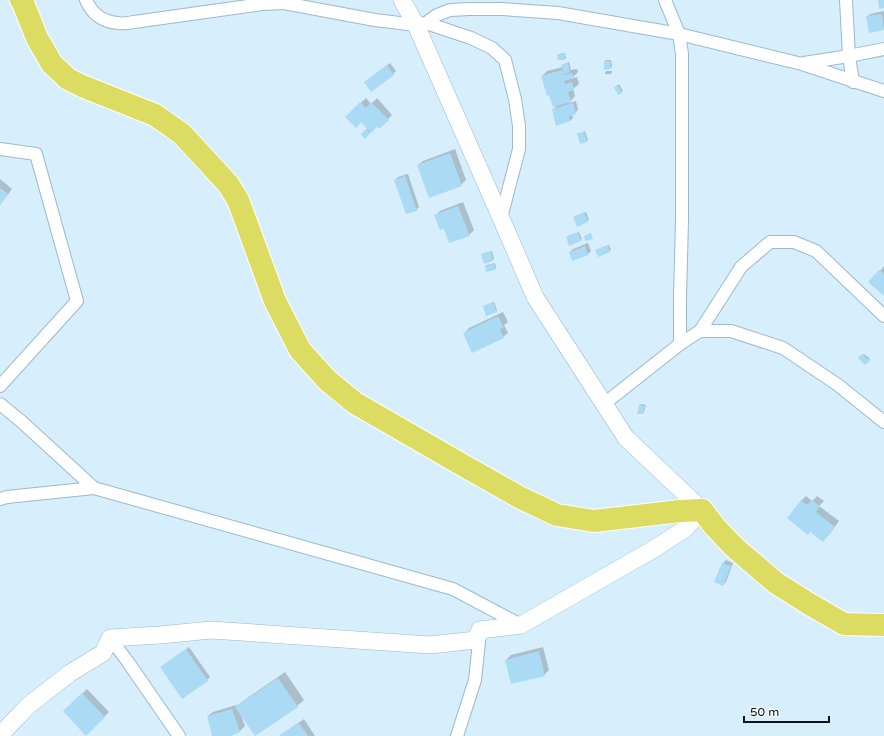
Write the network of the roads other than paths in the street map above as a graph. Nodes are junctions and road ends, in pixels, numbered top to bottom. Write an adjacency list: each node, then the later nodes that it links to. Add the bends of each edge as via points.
1 (21, 0): 24 (highway, via 37,38 52,64 68,79 155,115 182,134 228,184 238,200 275,301 300,350 327,380 355,403 514,494 557,515 594,521)
2 (86, 0): 6 (street, via 89,8 102,19 118,23 284,3 375,20)
3 (402, 0): 6 (street)
4 (665, 0): 7 (street)
5 (846, 0): 9 (street)
6 (421, 24): 7 (street, via 450,10 502,9 558,13); 14 (street); 14 (street, via 471,38 492,48 505,60 520,126 519,149)
7 (679, 34): 10 (street); 17 (street, via 682,54)
8 (884, 49): 9 (street)
9 (848, 56): 10 (street); 11 (street)
10 (802, 64): 11 (street)
11 (853, 82): 12 (street)
12 (884, 92)
13 (0, 149): 18 (street, via 36,154 77,301)
14 (501, 218): 20 (street, via 535,297)
15 (884, 316): 16 (street, via 816,251 794,242 770,242 741,267)
16 (700, 331): 17 (street); 21 (street, via 731,331 783,348 838,385)
17 (680, 344): 20 (street)
18 (0, 386)
19 (0, 404): 22 (street)
20 (604, 404): 24 (street, via 626,438)
21 (884, 422)
22 (94, 488): 23 (street); 25 (street, via 453,589)
23 (0, 499)
24 (702, 510): 25 (street, via 685,529 652,550); 26 (highway, via 734,547 776,583 844,624)
25 (521, 625): 27 (street)
26 (884, 625)
27 (480, 630): 28 (street, via 476,640 430,645 211,630); 31 (street, via 475,680)
28 (110, 638): 29 (street, via 103,653 70,673 29,705); 30 (street)
29 (0, 735)
30 (179, 736)
31 (457, 736)

